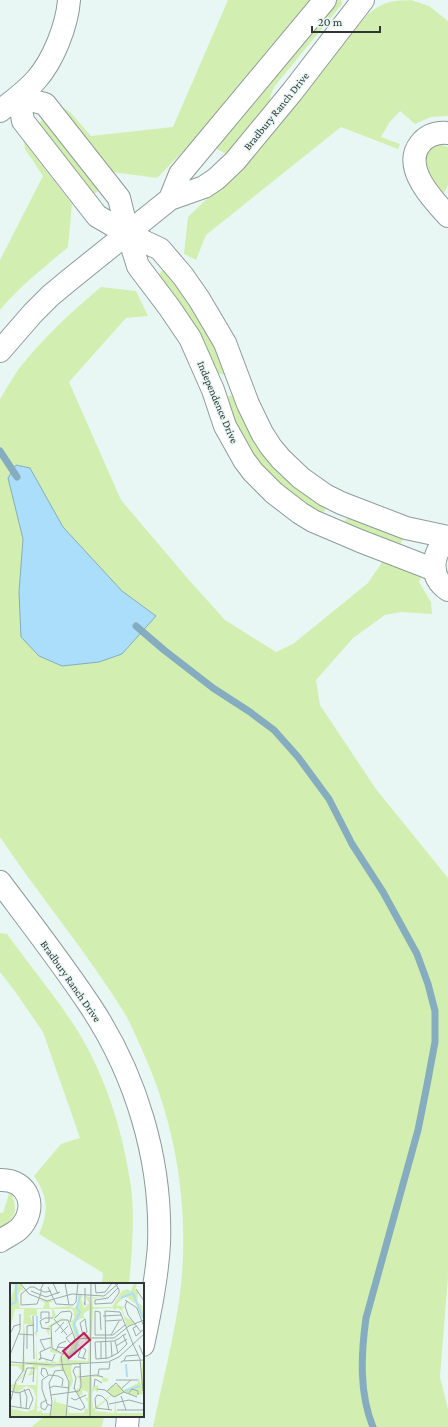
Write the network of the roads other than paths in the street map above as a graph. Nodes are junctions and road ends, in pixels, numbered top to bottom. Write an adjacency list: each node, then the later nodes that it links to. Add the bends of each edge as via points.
1 (69, 0): 4 (street, via 59,40 49,61)
2 (325, 0): 7 (street, Bradbury Ranch Drive, via 180,174)
3 (363, 0): 7 (street, Bradbury Ranch Drive, via 292,92 235,160 204,187)
4 (19, 97): 5 (street); 9 (street, via 23,121 96,216); 9 (street, Independence Drive, via 45,104 119,198)
5 (0, 111)
6 (448, 133): 8 (street, via 438,133 422,141 414,157 418,175)
7 (170, 199): 9 (street, Bradbury Ranch Drive)
8 (448, 216)
9 (128, 234): 10 (street, Bradbury Ranch Drive, via 50,296); 11 (street, via 160,249 183,276 216,326); 12 (street, Independence Drive, via 138,266 184,327)
10 (0, 351)
11 (239, 379): 12 (street); 13 (street, via 248,404 271,447 301,478)
12 (213, 390): 14 (street, Independence Drive, via 225,426 253,472 295,510)
13 (341, 503): 14 (street); 15 (street, via 406,528)
14 (330, 528): 16 (street, Independence Drive)
15 (448, 537): 16 (street, via 436,554)
16 (435, 570): 17 (street, via 440,582)
17 (448, 590)
18 (0, 882): 21 (street, Bradbury Ranch Drive, via 89,1005 121,1062 143,1118 154,1168 159,1219 157,1269)
19 (0, 1180): 20 (street, via 11,1181 20,1186 30,1202 29,1212 19,1228)
20 (0, 1241)
21 (144, 1340)
22 (128, 1417): 23 (street)
23 (126, 1427)

